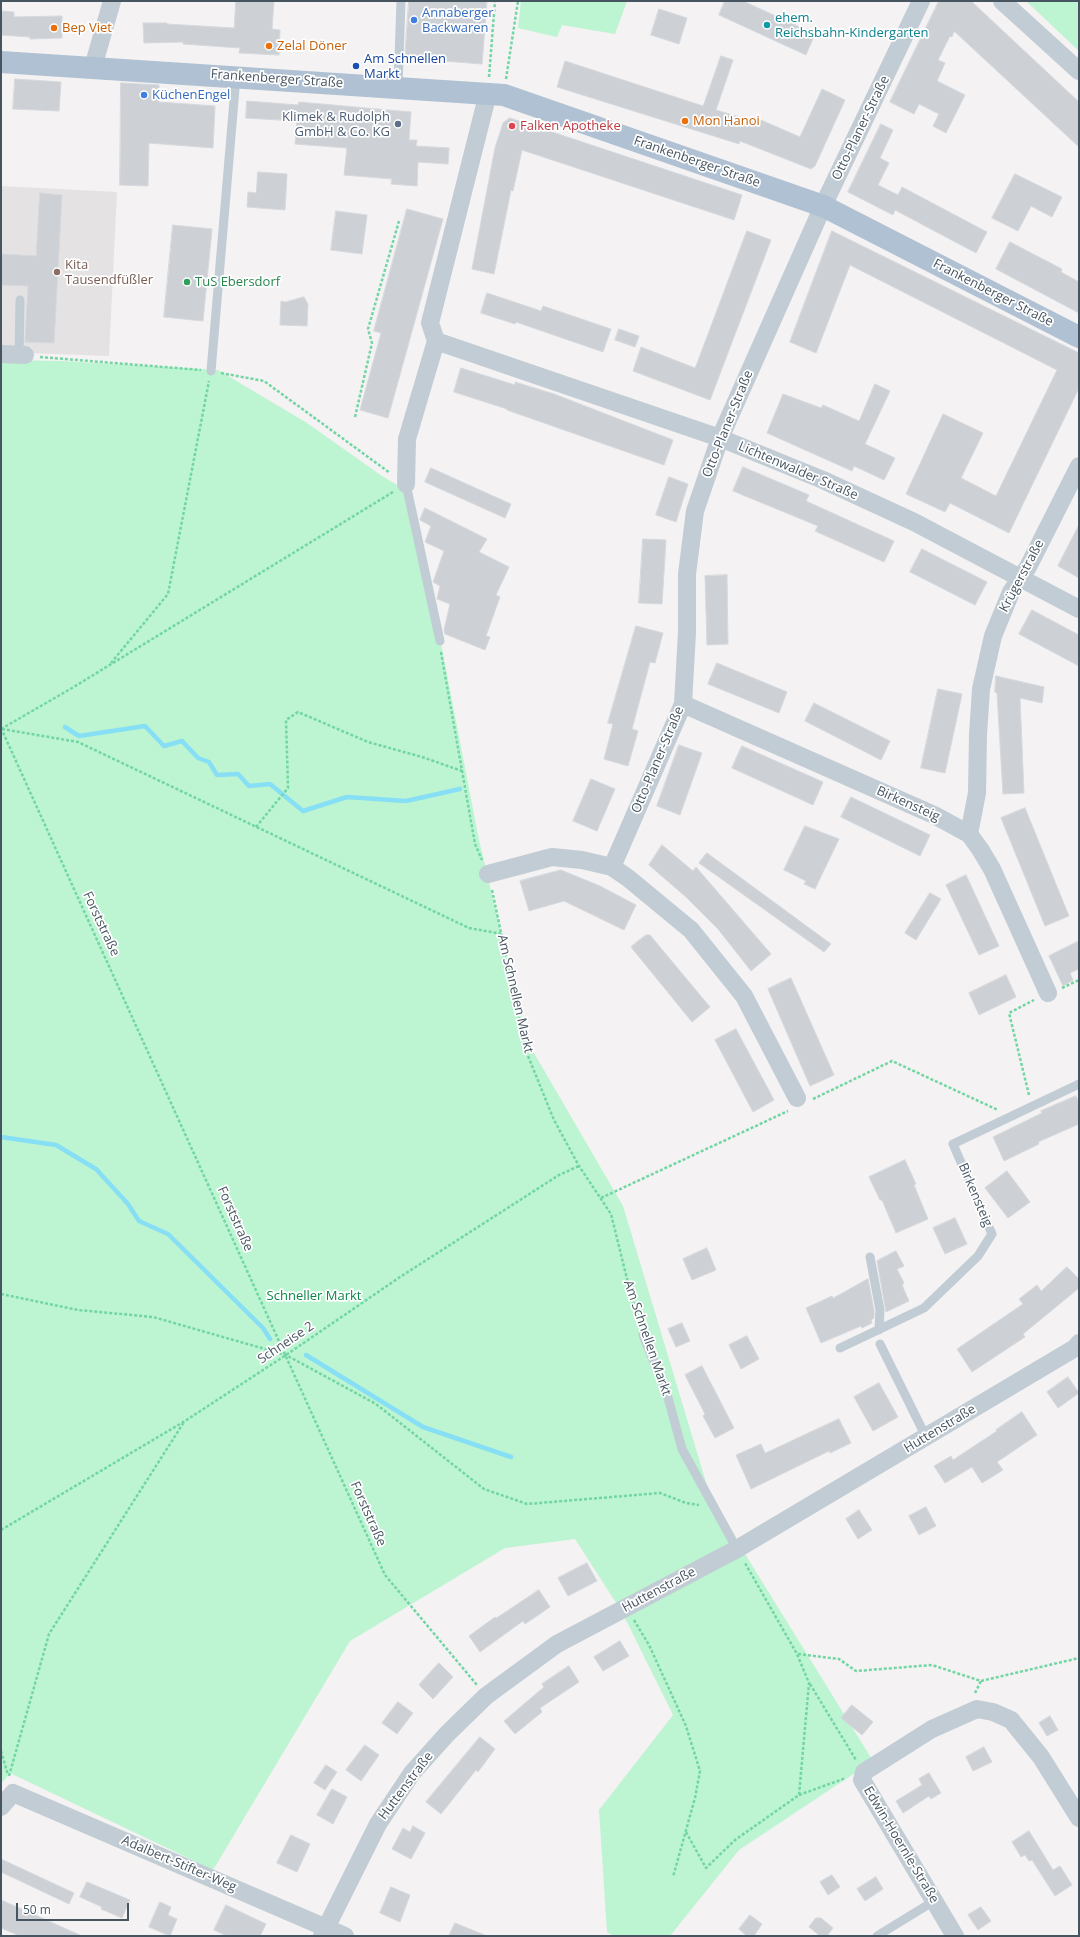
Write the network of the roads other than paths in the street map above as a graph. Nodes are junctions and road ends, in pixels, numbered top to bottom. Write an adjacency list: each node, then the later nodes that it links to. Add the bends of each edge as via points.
1 (112, 1): 6 (street)
2 (401, 1): 9 (lane)
3 (921, 1): 11 (street, Otto-Planer-Straße)
4 (1002, 1): 7 (street)
5 (1, 62): 6 (main road, Frankenberger Straße)
6 (93, 67): 8 (main road, Frankenberger Straße)
7 (1079, 71)
8 (236, 77): 9 (main road, Frankenberger Straße); 17 (lane)
9 (398, 87): 10 (main road, Frankenberger Straße)
10 (496, 94): 11 (main road, Frankenberger Straße); 14 (street, via 430,323)
11 (823, 206): 13 (main road, Frankenberger Straße); 18 (street, Otto-Planer-Straße)
12 (20, 300): 16 (lane)
13 (1079, 338)
14 (436, 341): 18 (street, Lichtenwalder Straße); 20 (street, via 407,439)
15 (1, 354): 16 (street)
16 (22, 355)
17 (211, 371)
18 (720, 438): 21 (street, Lichtenwalder Straße, via 823,480 907,519); 24 (street, Otto-Planer-Straße, via 695,511 687,574 687,632)
19 (1079, 466): 21 (street, Krügerstraße, via 1028,567)
20 (406, 484): 23 (lane)
21 (1020, 577): 22 (street, Lichtenwalder Straße); 25 (street, Krügerstraße, via 999,618 985,668 978,728 977,793)
22 (1079, 609)
23 (440, 641)
24 (682, 704): 25 (street, Birkensteig, via 934,815); 26 (street, Otto-Planer-Straße)
25 (969, 834): 28 (street, Birkensteig, via 992,869)
26 (612, 867): 27 (street, via 552,857); 30 (street, via 691,930 744,996)
27 (488, 874)
28 (1048, 993)
29 (1079, 1084): 32 (lane, Birkensteig, via 953,1144 992,1234 978,1256 924,1308)
30 (799, 1103)
31 (870, 1257): 32 (lane, via 880,1310)
32 (879, 1330): 36 (lane, Birkensteig)
33 (643, 1335): 38 (lane, Am Schnellen Markt, via 667,1394 682,1450)
34 (1079, 1343): 37 (street, Huttenstraße, via 1075,1348)
35 (880, 1344): 37 (lane)
36 (840, 1348)
37 (926, 1438): 38 (street, Huttenstraße)
38 (737, 1549): 42 (street, Huttenstraße, via 557,1644 486,1696 412,1773 378,1824)
39 (1, 1807): 42 (street, Adalbert-Stifter-Weg, via 11,1785)
40 (1079, 1818): 41 (street, Edwin-Hoernle-Straße, via 1041,1757 1012,1720 993,1712 977,1710 932,1729 864,1772 862,1780)
41 (934, 1901): 44 (lane); 45 (street, Edwin-Hoernle-Straße)
42 (324, 1932): 43 (street, Adalbert-Stifter-Weg)
43 (344, 1936)
44 (877, 1936)
45 (955, 1936)

